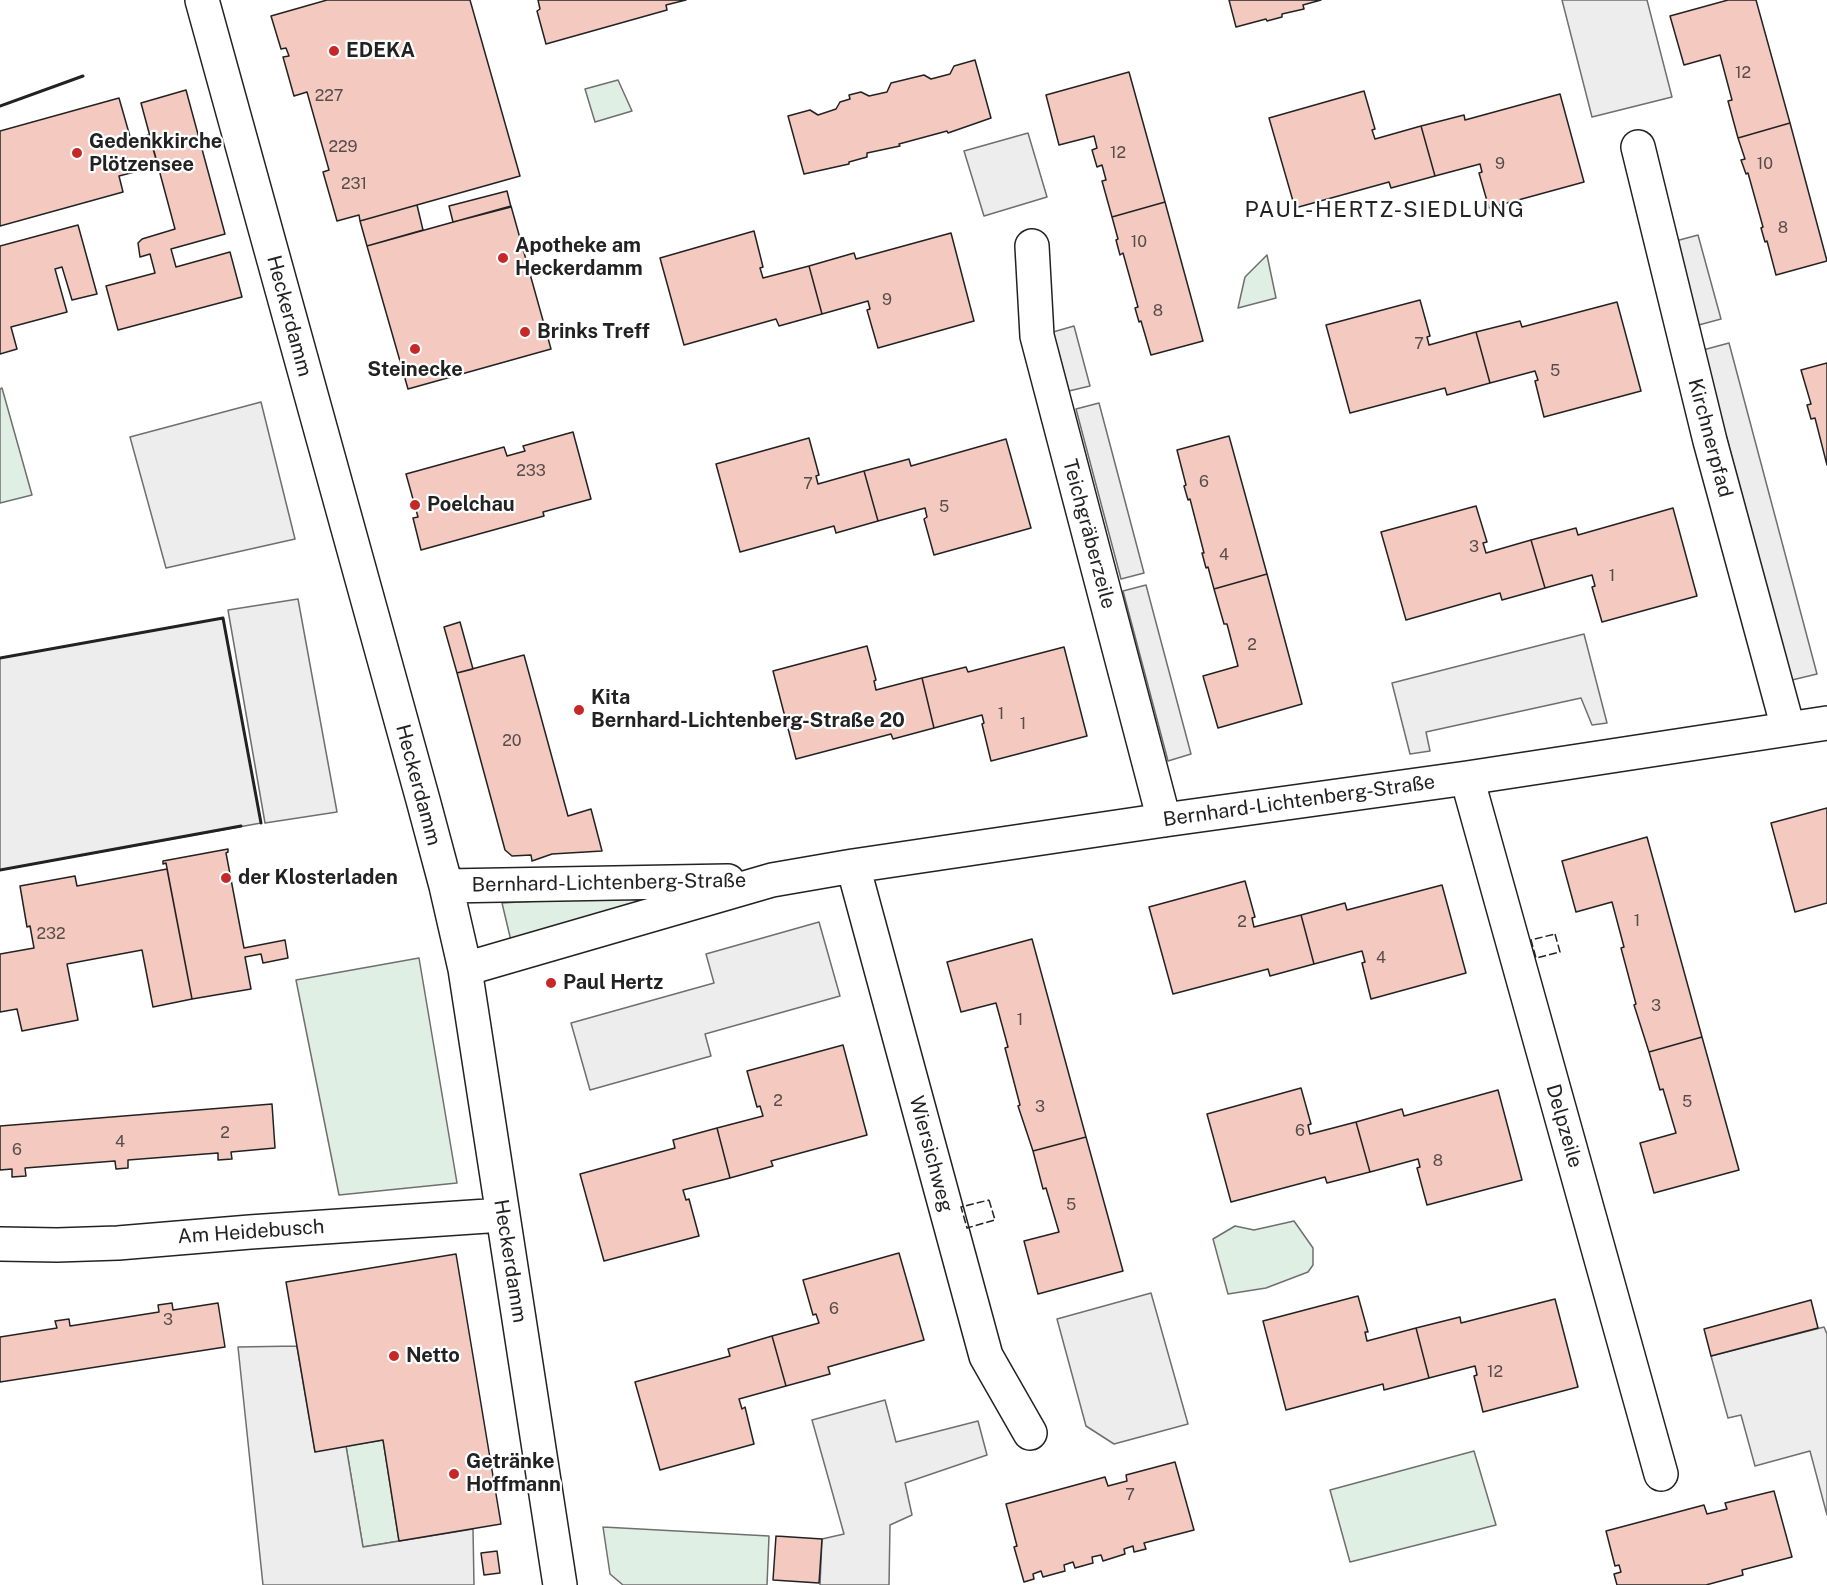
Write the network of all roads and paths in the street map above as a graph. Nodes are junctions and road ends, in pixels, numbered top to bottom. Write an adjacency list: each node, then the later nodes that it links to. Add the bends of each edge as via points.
1 (202, 0): 10 (street, Heckerdamm)
2 (1638, 147): 5 (street, Kirchnerpfad, via 1710,441)
3 (1032, 246): 7 (street, Teichgräberzeile, via 1037,336)
4 (1827, 723): 5 (street, Bernhard-Lichtenberg-Straße)
5 (1788, 728): 6 (street, Bernhard-Lichtenberg-Straße)
6 (1467, 778): 7 (street, Bernhard-Lichtenberg-Straße); 15 (street, Delpzeile)
7 (1164, 820): 8 (street, Bernhard-Lichtenberg-Straße)
8 (853, 866): 9 (street, Bernhard-Lichtenberg-Straße); 14 (street, Wiersichweg, via 986,1356)
9 (772, 880): 10 (street, Bernhard-Lichtenberg-Straße); 11 (street, Bernhard-Lichtenberg-Straße)
10 (446, 886): 11 (street, Heckerdamm)
11 (465, 969): 12 (street, Heckerdamm)
12 (502, 1215): 13 (street, Am Heidebusch, via 118,1243); 16 (street, Heckerdamm)
13 (0, 1244)
14 (1030, 1432)
15 (1661, 1474)
16 (560, 1585)

